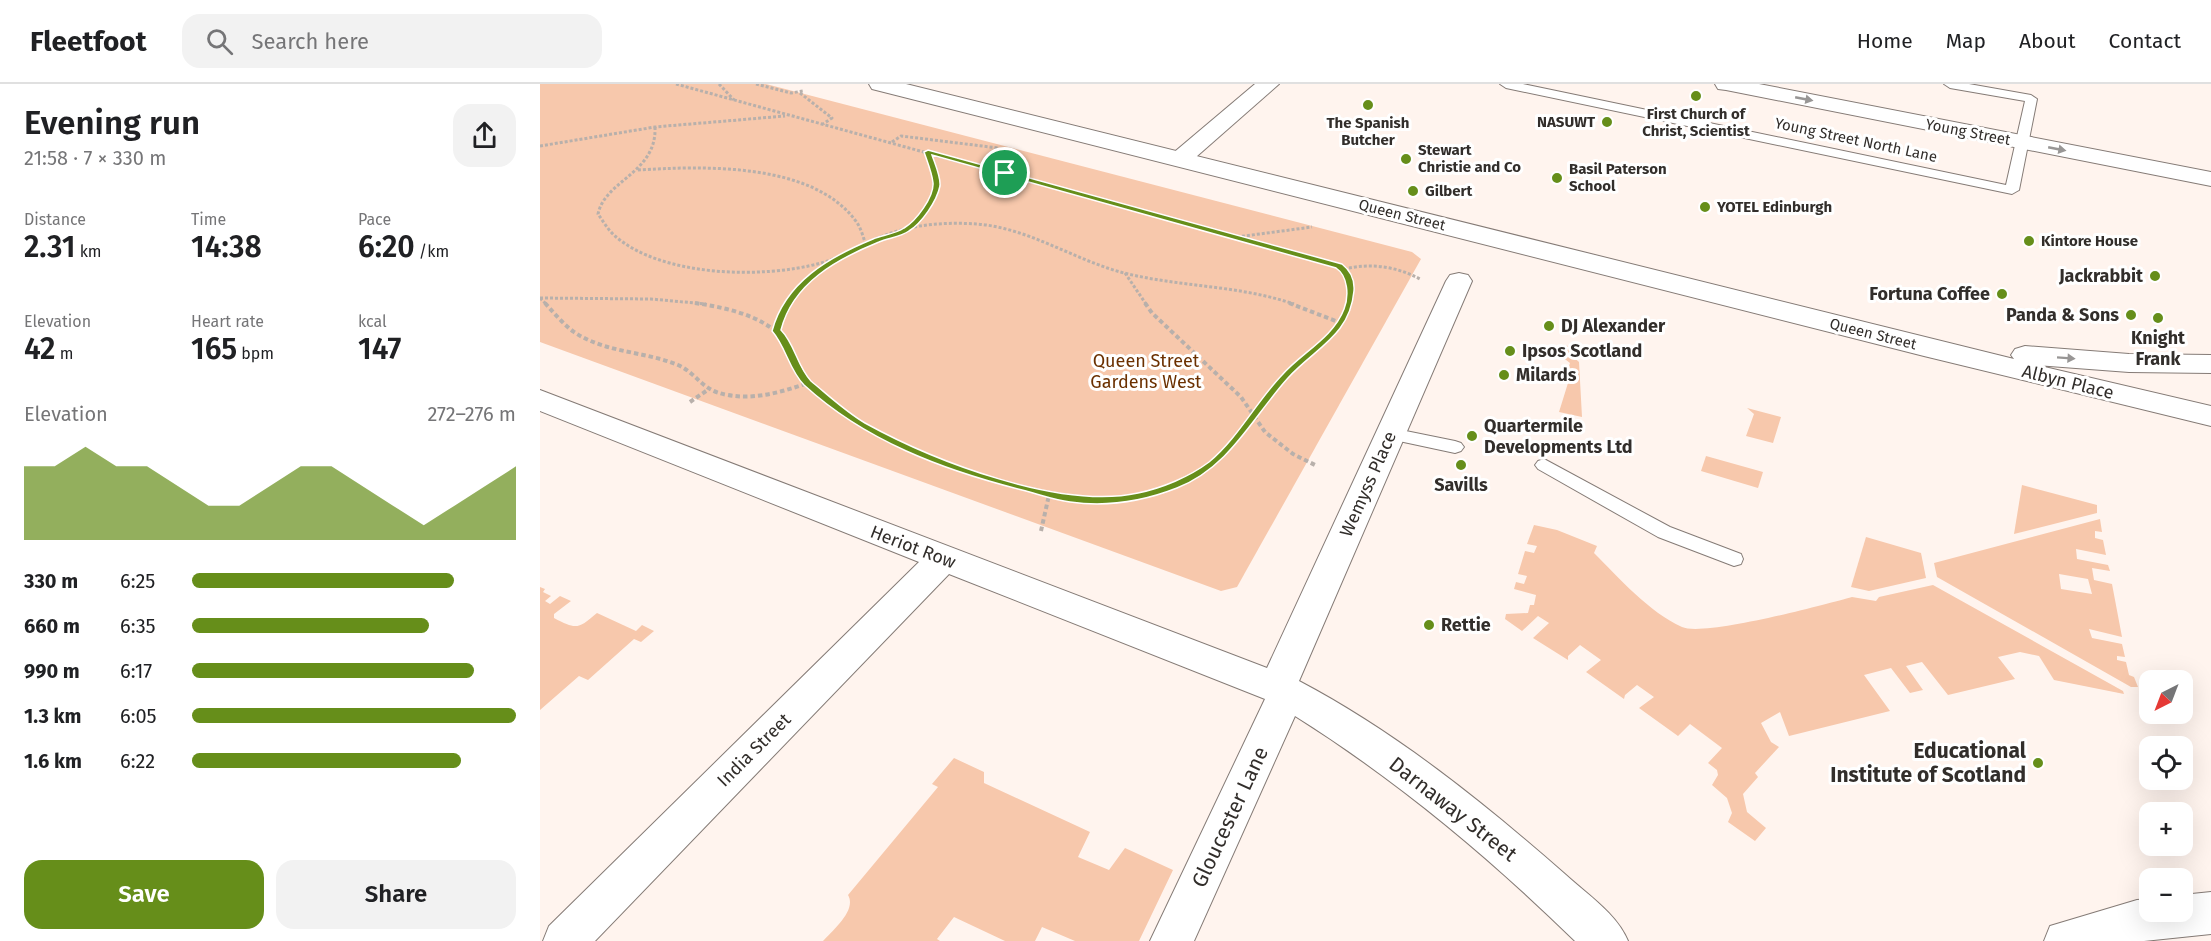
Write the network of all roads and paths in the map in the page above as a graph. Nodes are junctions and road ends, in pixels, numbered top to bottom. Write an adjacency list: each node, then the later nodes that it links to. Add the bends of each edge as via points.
1 (676, 84): 9 (path)
2 (719, 84): 9 (path)
3 (756, 84): 11 (path, via 802,92 832,118)
4 (880, 84): 18 (street, Queen Street)
5 (1268, 84): 18 (street)
6 (1506, 84): 14 (lane, Young Street North Lane, via 2012,190)
7 (1726, 84): 14 (street, Young Street, one-way to 14)
8 (1950, 84): 14 (lane, via 2031,99)
9 (734, 100): 10 (path)
10 (789, 115): 11 (path); 12 (path)
11 (823, 124): 13 (path)
12 (655, 127): 15 (path); 19 (path, via 655,140)
13 (891, 142): 16 (path, via 901,136); 17 (path)
14 (2021, 142): 20 (street, Young Street, one-way to 20)
15 (540, 146)
16 (1002, 148)
17 (928, 152): 22 (path, via 936,173 935,191 927,207); 23 (path)
18 (1180, 159): 33 (street, Queen Street)
19 (637, 170): 24 (path, via 730,169 796,182 846,210 856,220); 25 (path, via 603,199 598,214 610,232 635,249 686,266 736,272 799,268)
20 (2211, 179)
21 (1316, 227): 23 (path)
22 (906, 230): 24 (path); 27 (path, via 961,223 1004,228)
23 (1236, 238): 26 (path)
24 (866, 245): 25 (path)
25 (832, 260): 32 (path, via 790,298)
26 (1343, 269): 28 (path, via 1387,266); 31 (path, via 1351,293)
27 (1125, 273): 31 (path, via 1272,297); 40 (path, via 1152,313 1241,397)
28 (1420, 279)
29 (1459, 281): 41 (street, Wemyss Place)
30 (540, 298): 32 (path, via 691,302 737,312); 36 (path, via 586,339 676,364)
31 (1341, 323): 40 (path, via 1285,376)
32 (776, 331): 35 (path)
33 (1924, 347): 34 (street, one-way to 34, via 2129,363); 39 (street, Albyn Place)
34 (2211, 364)
35 (808, 383): 36 (path, via 755,396); 45 (path, via 859,424 903,448 964,471)
36 (709, 389): 38 (path)
37 (540, 400): 47 (street, Heriot Row)
38 (690, 402)
39 (2211, 416)
40 (1254, 417): 44 (path, via 1278,444); 45 (path, via 1210,465 1175,485 1114,500)
41 (1390, 434): 42 (lane); 49 (street, Wemyss Place)
42 (1455, 447)
43 (1544, 465): 48 (lane, via 1664,532)
44 (1317, 466)
45 (1049, 495): 46 (path)
46 (1041, 531)
47 (943, 559): 49 (street, Heriot Row); 51 (street, India Street)
48 (1734, 559)
49 (1282, 690): 52 (street, Gloucester Lane); 53 (street, Darnaway Street, via 1356,735 1464,814)
50 (2211, 913): 54 (street, via 2137,921)
51 (565, 941)
52 (1172, 941)
53 (1606, 941)
54 (2066, 941)

